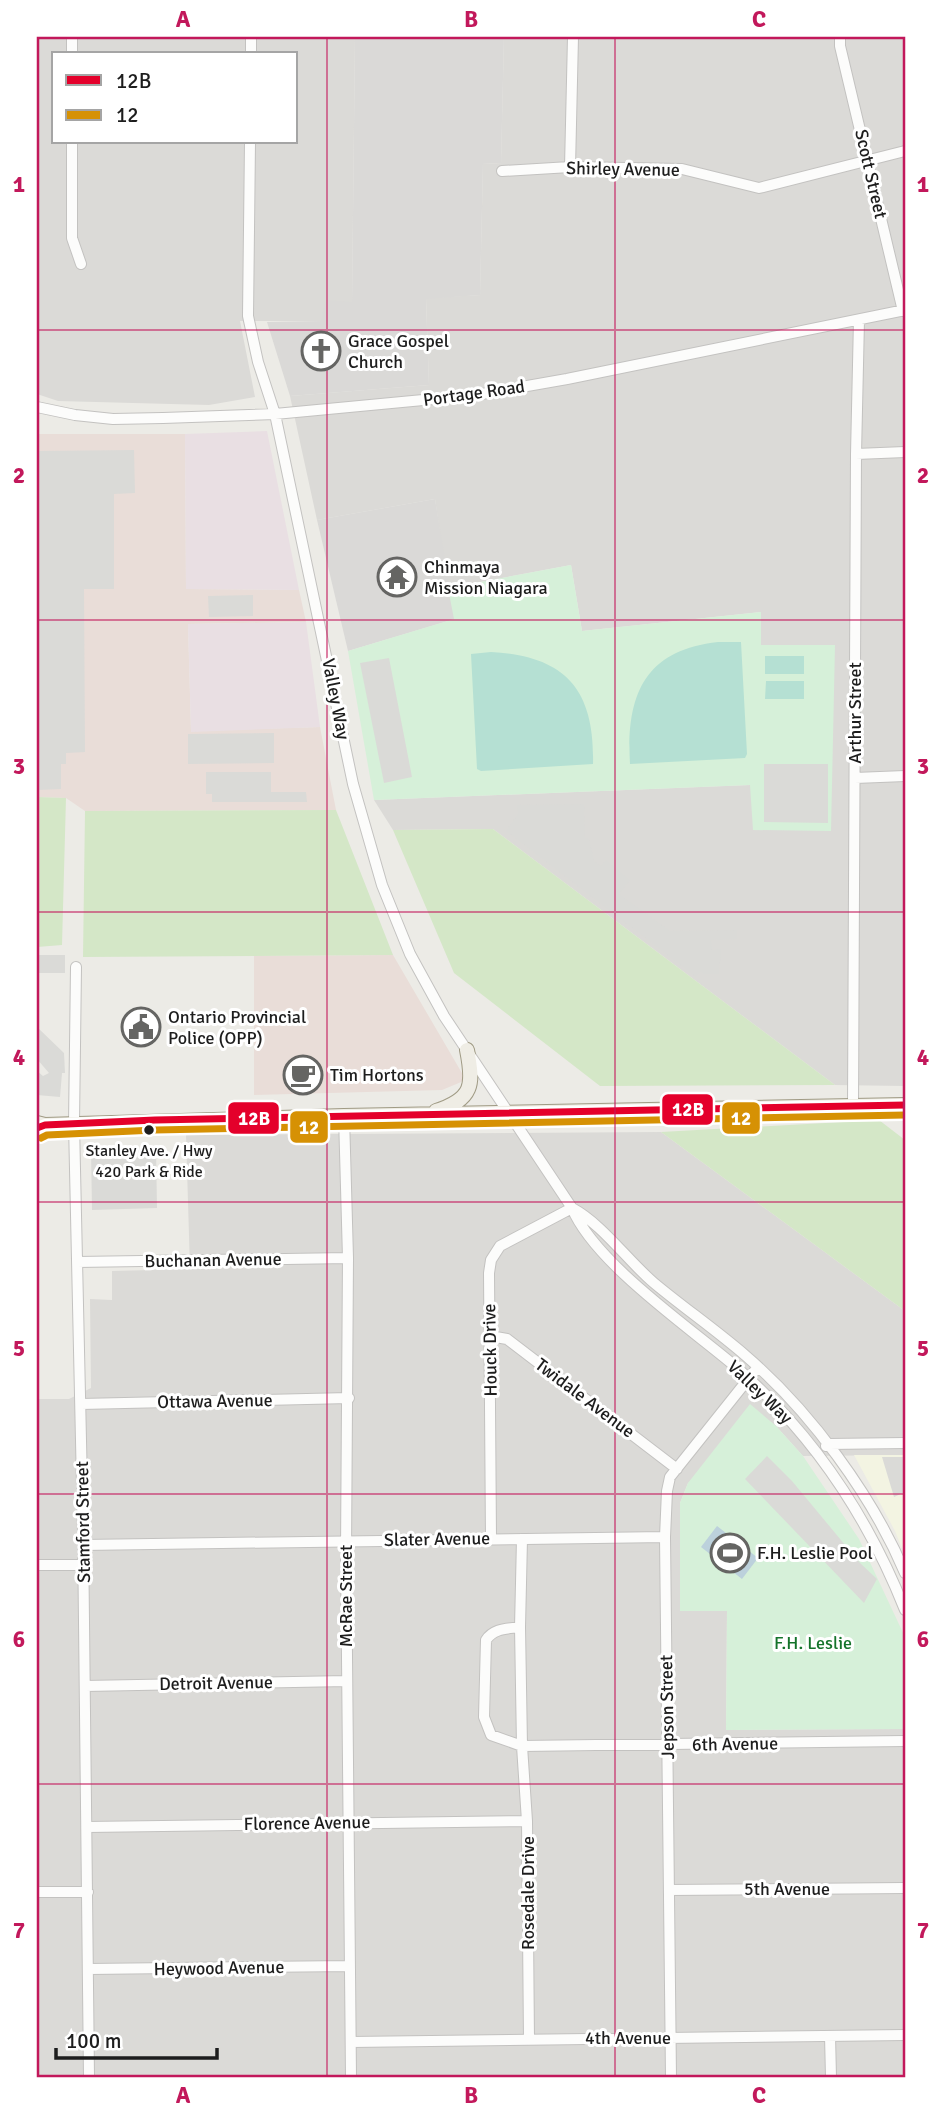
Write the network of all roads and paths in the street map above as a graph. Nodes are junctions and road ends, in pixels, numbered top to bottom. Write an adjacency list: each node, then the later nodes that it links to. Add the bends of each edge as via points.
1 (573, 37): 7 (street)
2 (840, 37): 6 (street, Scott Street)
3 (72, 144): 9 (street, via 72,238)
4 (250, 144): 13 (street, Valley Way, via 248,316)
5 (905, 151): 6 (street, Shirley Avenue)
6 (869, 162): 7 (street, Shirley Avenue, via 759,188 682,169); 10 (street, Scott Street)
7 (570, 167): 8 (street, Shirley Avenue)
8 (502, 171)
9 (81, 264)
10 (904, 310): 11 (street, Portage Road)
11 (859, 320): 13 (street, Portage Road, via 475,395); 15 (street, Arthur Street)
12 (37, 407): 13 (street, Portage Road, via 113,419)
13 (275, 414): 19 (street, Valley Way, via 361,816 410,954)
14 (905, 452): 15 (street)
15 (856, 454): 17 (street, Arthur Street)
16 (905, 776): 17 (street)
17 (855, 778): 21 (street, Arthur Street)
18 (76, 967): 25 (street, Stamford Street)
19 (467, 1050): 22 (street, Valley Way); 23 (main road, via 468,1093 451,1107)
20 (905, 1105): 21 (main road)
21 (853, 1107): 22 (main road)
22 (507, 1114): 23 (main road); 27 (street, Valley Way)
23 (425, 1115): 24 (main road)
24 (344, 1116): 25 (main road); 28 (street, McRae Street)
25 (74, 1124): 26 (main road); 29 (street, Stamford Street)
26 (40, 1125)
27 (572, 1208): 30 (street, Houck Drive, via 500,1246 491,1260); 31 (street, Valley Way); 32 (street, Valley Way, via 578,1223 622,1271)
28 (348, 1258): 29 (street, Buchanan Avenue); 33 (street, McRae Street)
29 (77, 1262): 34 (street, Stamford Street)
30 (490, 1336): 38 (street, Twidale Avenue, via 507,1339); 40 (street, Houck Drive)
31 (757, 1368): 32 (street, Jepson Street); 36 (street, Valley Way)
32 (748, 1378): 37 (street, Valley Way); 38 (street, Jepson Street)
33 (349, 1398): 34 (street, Ottawa Avenue); 42 (street, McRae Street)
34 (81, 1404): 43 (street, Stamford Street)
35 (905, 1443): 36 (street)
36 (829, 1444): 37 (street); 46 (street, Valley Way)
37 (818, 1453): 47 (street, Valley Way, via 861,1518)
38 (677, 1469): 39 (street, Jepson Street, via 667,1491)
39 (665, 1537): 41 (street, Slater Avenue); 52 (street, Jepson Street)
40 (491, 1539): 41 (street, Slater Avenue); 42 (street, Slater Avenue)
41 (522, 1539): 48 (street, Rosedale Drive)
42 (346, 1540): 43 (street, Slater Avenue); 49 (street, McRae Street)
43 (83, 1545): 44 (street, Stamford Street)
44 (84, 1564): 45 (street); 50 (street, Stamford Street)
45 (37, 1565)
46 (905, 1573)
47 (905, 1610)
48 (520, 1627): 53 (street, Rosedale Drive); 53 (street, via 499,1630 486,1640 484,1717 491,1735)
49 (347, 1681): 50 (street, Detroit Avenue); 55 (street, McRae Street)
50 (85, 1685): 56 (street, Stamford Street)
51 (905, 1741): 52 (street, 6th Avenue)
52 (668, 1745): 53 (street, 6th Avenue); 58 (street, Jepson Street)
53 (522, 1746): 54 (street, Rosedale Drive)
54 (527, 1821): 55 (street, Florence Avenue); 66 (street, Rosedale Drive)
55 (349, 1823): 56 (street, Florence Avenue); 61 (street, McRae Street)
56 (87, 1827): 60 (street, Stamford Street)
57 (905, 1888): 58 (street, 5th Avenue)
58 (669, 1890): 65 (street, Jepson Street)
59 (37, 1892): 60 (street)
60 (88, 1892): 62 (street, Stamford Street)
61 (350, 1966): 62 (street, Heywood Avenue); 67 (street, McRae Street)
62 (89, 1969): 68 (street, Stamford Street)
63 (905, 2035): 64 (street, 4th Avenue)
64 (830, 2036): 65 (street, 4th Avenue); 71 (street)
65 (670, 2038): 66 (street, 4th Avenue); 70 (street, Jepson Street)
66 (529, 2040): 67 (street, 4th Avenue)
67 (351, 2042): 69 (street, McRae Street)
68 (89, 2077)
69 (351, 2077)
70 (671, 2077)
71 (831, 2077)

